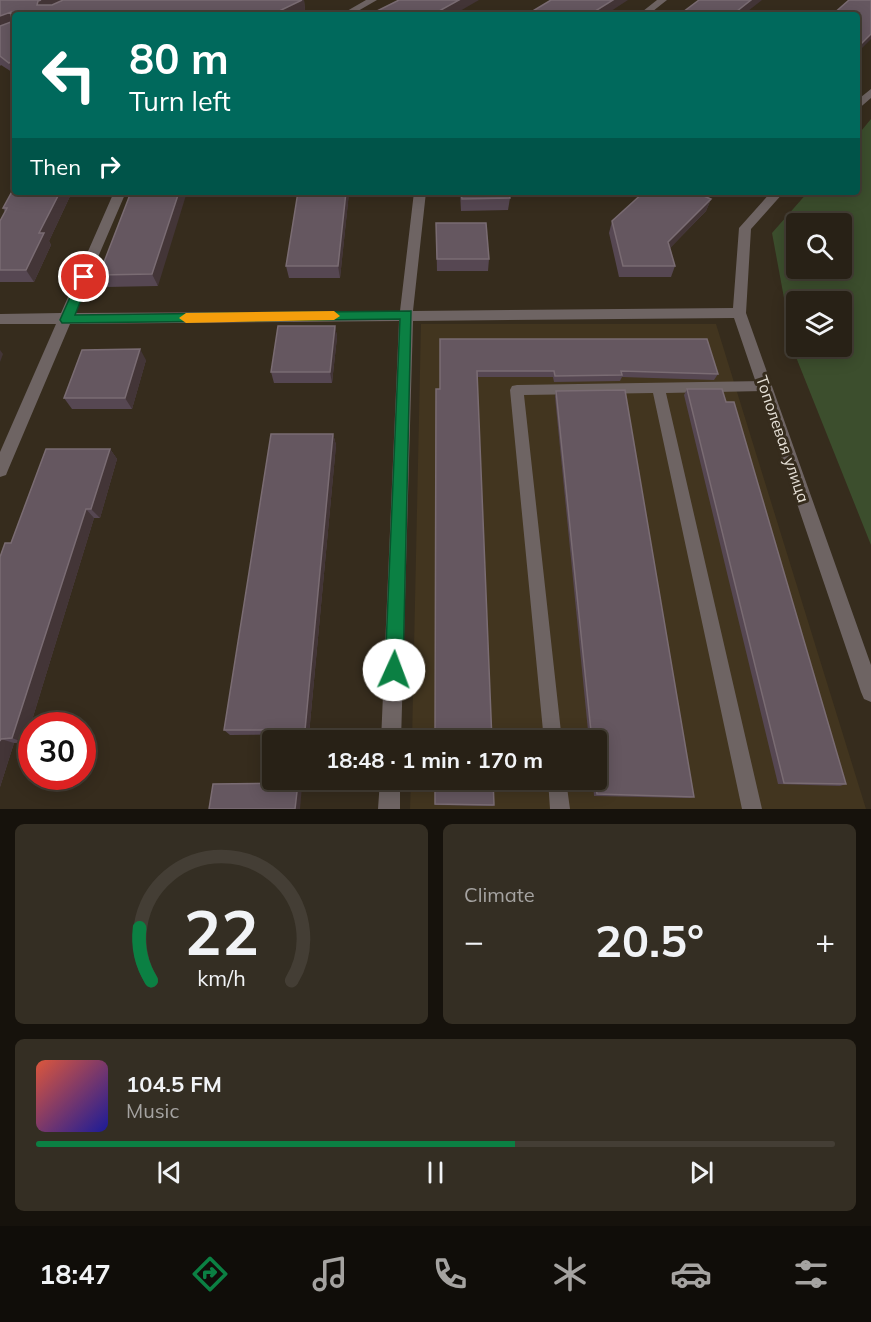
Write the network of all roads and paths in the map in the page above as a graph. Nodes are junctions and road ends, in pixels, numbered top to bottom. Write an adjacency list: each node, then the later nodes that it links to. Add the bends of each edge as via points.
1 (373, 0): 3 (street)
2 (663, 0): 4 (street)
3 (350, 12)
4 (646, 12)
5 (871, 92): 6 (street)
6 (860, 104)
7 (119, 195): 13 (street)
8 (420, 195): 11 (street)
9 (775, 195): 10 (street, Тополевая улица, via 745,228)
10 (739, 313): 11 (street); 14 (street, Тополевая улица)
11 (406, 315): 13 (street); 18 (street)
12 (0, 320): 13 (street)
13 (66, 320): 16 (street)
14 (764, 386): 15 (lane); 17 (street, Тополевая улица)
15 (658, 387): 19 (lane, via 517,390); 24 (lane)
16 (0, 470)
17 (871, 692)
18 (391, 730)
19 (552, 730)
20 (390, 790): 22 (street)
21 (558, 790): 23 (lane)
22 (389, 809)
23 (560, 809)
24 (752, 809)

